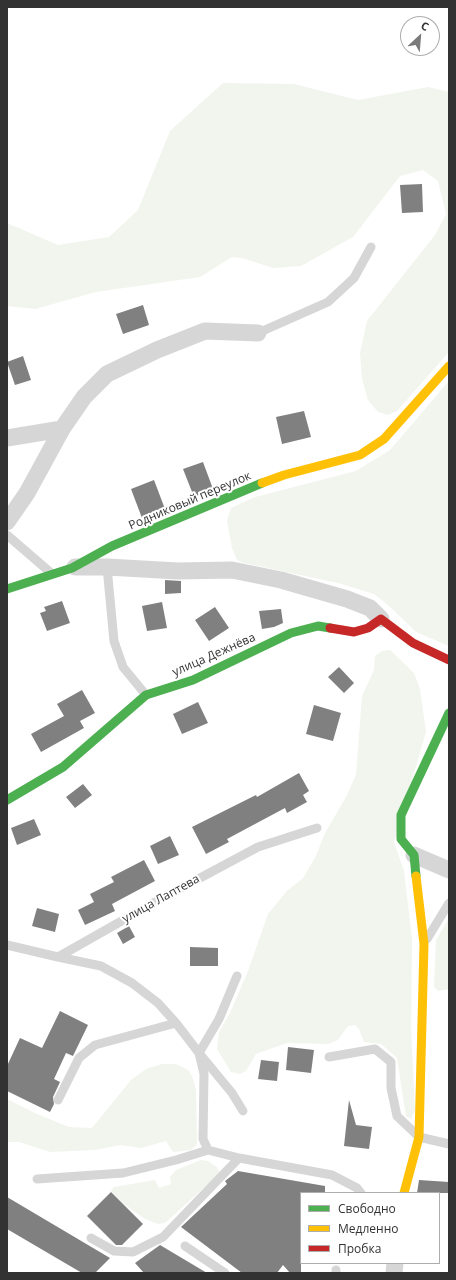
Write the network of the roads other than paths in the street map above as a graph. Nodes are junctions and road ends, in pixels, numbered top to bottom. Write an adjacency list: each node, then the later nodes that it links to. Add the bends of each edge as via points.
1 (371, 247): 2 (lane, via 354,278 328,302)
2 (258, 333): 4 (street, via 205,331 107,374 84,397)
3 (449, 366): 9 (street, Родниковый переулок, via 384,439 360,455 284,475 226,497 112,546)
4 (62, 429): 5 (street); 6 (street, via 28,493)
5 (7, 438)
6 (7, 522)
7 (7, 535): 10 (lane)
8 (107, 567): 9 (street); 12 (street, via 178,571 232,570 347,598 370,608); 14 (lane, via 114,641 123,667)
9 (72, 568): 10 (street, Родниковый переулок)
10 (51, 573): 11 (street, Родниковый переулок)
11 (7, 589)
12 (380, 619): 13 (street, via 413,643); 14 (street, улица Дежнёва, via 368,628 354,632 318,626 291,633 193,680)
13 (449, 660)
14 (146, 695): 16 (street, улица Дежнёва, via 63,767)
15 (449, 713): 18 (street, via 401,815 401,839)
16 (7, 800)
17 (316, 828): 23 (lane, улица Лаптева, via 258,847 157,900)
18 (414, 855): 19 (street); 21 (street)
19 (449, 870)
20 (449, 903): 21 (lane)
21 (424, 944): 30 (street)
22 (7, 945): 23 (lane)
23 (58, 957): 25 (lane, via 101,966 132,983 158,1003)
24 (237, 976): 26 (lane, via 219,1019)
25 (176, 1023): 26 (lane); 28 (lane, via 95,1045 80,1058)
26 (199, 1053): 29 (lane, via 232,1093); 32 (lane, via 204,1074 203,1139)
27 (329, 1057): 30 (lane, via 375,1049 391,1062 391,1088 397,1116)
28 (58, 1100)
29 (243, 1111)
30 (419, 1137): 31 (lane); 36 (street)
31 (449, 1144)
32 (208, 1150): 33 (lane); 34 (lane, via 123,1173)
33 (239, 1158): 35 (lane, via 332,1175); 37 (lane, via 163,1237 133,1252 114,1251)
34 (37, 1179)
35 (361, 1192)
36 (404, 1192)
37 (91, 1238)
38 (185, 1246): 39 (lane)
39 (225, 1273)

